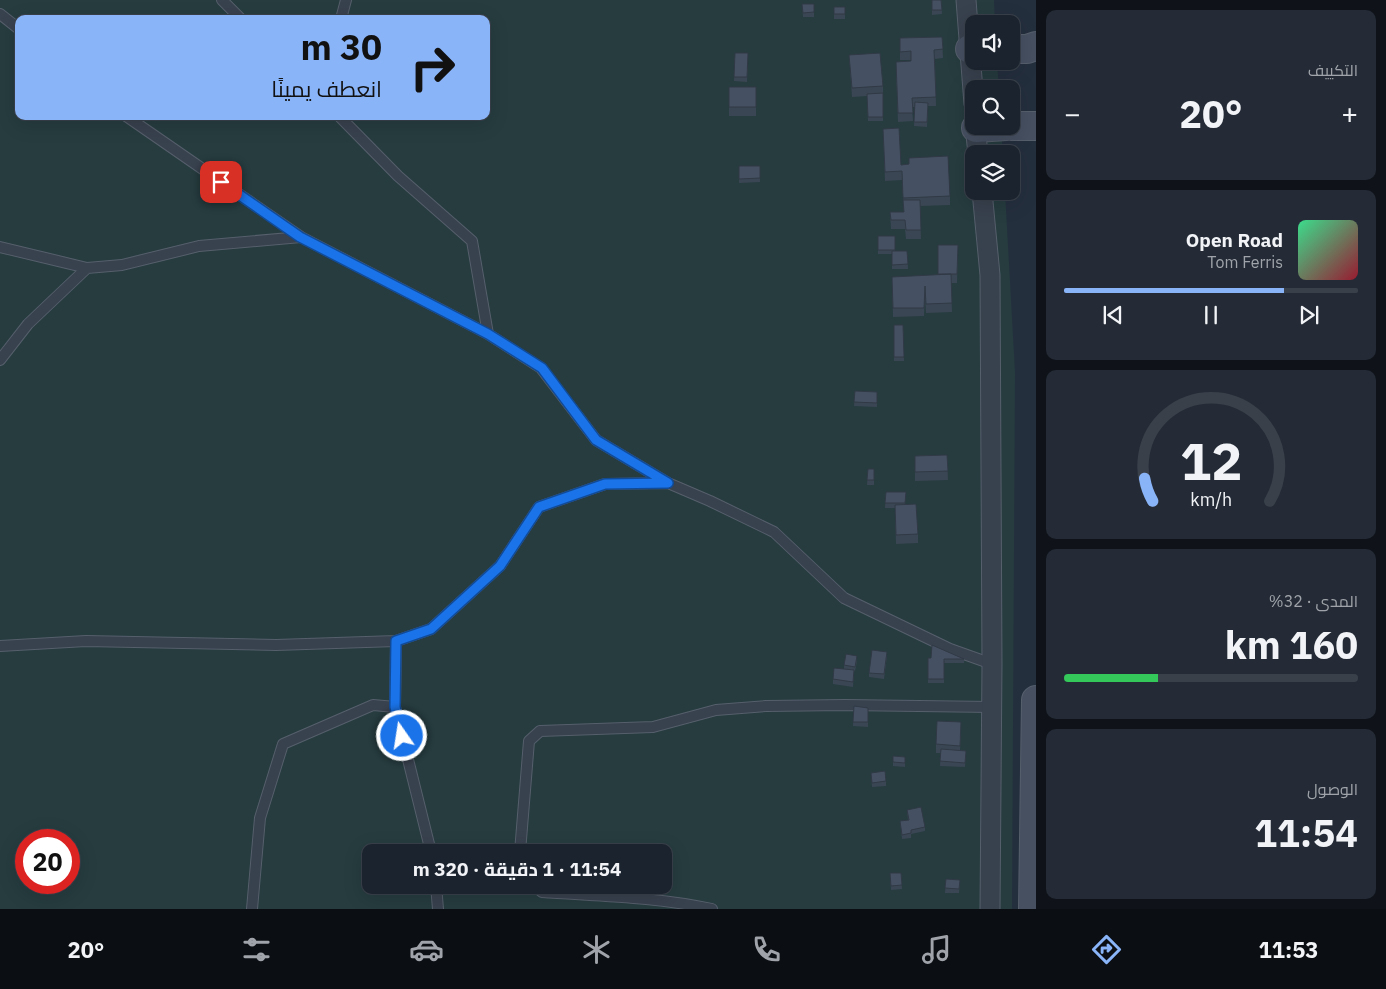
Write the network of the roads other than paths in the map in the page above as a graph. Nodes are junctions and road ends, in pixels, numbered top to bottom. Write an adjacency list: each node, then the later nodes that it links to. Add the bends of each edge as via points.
1 (222, 0): 5 (lane)
2 (346, 0): 6 (lane)
3 (966, 0): 7 (street)
4 (0, 14): 8 (lane)
5 (237, 15)
6 (341, 15)
7 (968, 15)
8 (15, 27)
9 (1036, 46): 10 (main road)
10 (1020, 49)
11 (132, 120): 16 (lane)
12 (343, 120): 19 (lane, via 398,176 472,241)
13 (1020, 126): 14 (main road)
14 (1036, 126)
15 (983, 200): 24 (street, via 990,275)
16 (300, 237): 18 (lane, via 199,246 122,265); 19 (lane)
17 (0, 248): 18 (lane)
18 (87, 268): 20 (lane, via 28,324)
19 (488, 334): 21 (lane, via 542,368 596,440)
20 (0, 360)
21 (668, 483): 22 (lane, via 605,484 539,507 500,566 431,629); 24 (lane, via 774,532 844,598 950,649)
22 (396, 641): 23 (lane, via 276,645 86,641); 26 (lane)
23 (0, 646)
24 (992, 664): 27 (street)
25 (1036, 700): 36 (main road)
26 (395, 707): 28 (lane); 32 (lane, via 373,706 283,744 260,818)
27 (992, 707): 29 (lane, via 766,706 716,710 653,727 540,731 529,742); 35 (street)
28 (429, 844)
29 (521, 844)
30 (437, 894): 33 (lane)
31 (574, 894): 34 (lane)
32 (252, 909)
33 (438, 909)
34 (712, 909)
35 (990, 909)
36 (1033, 909)

